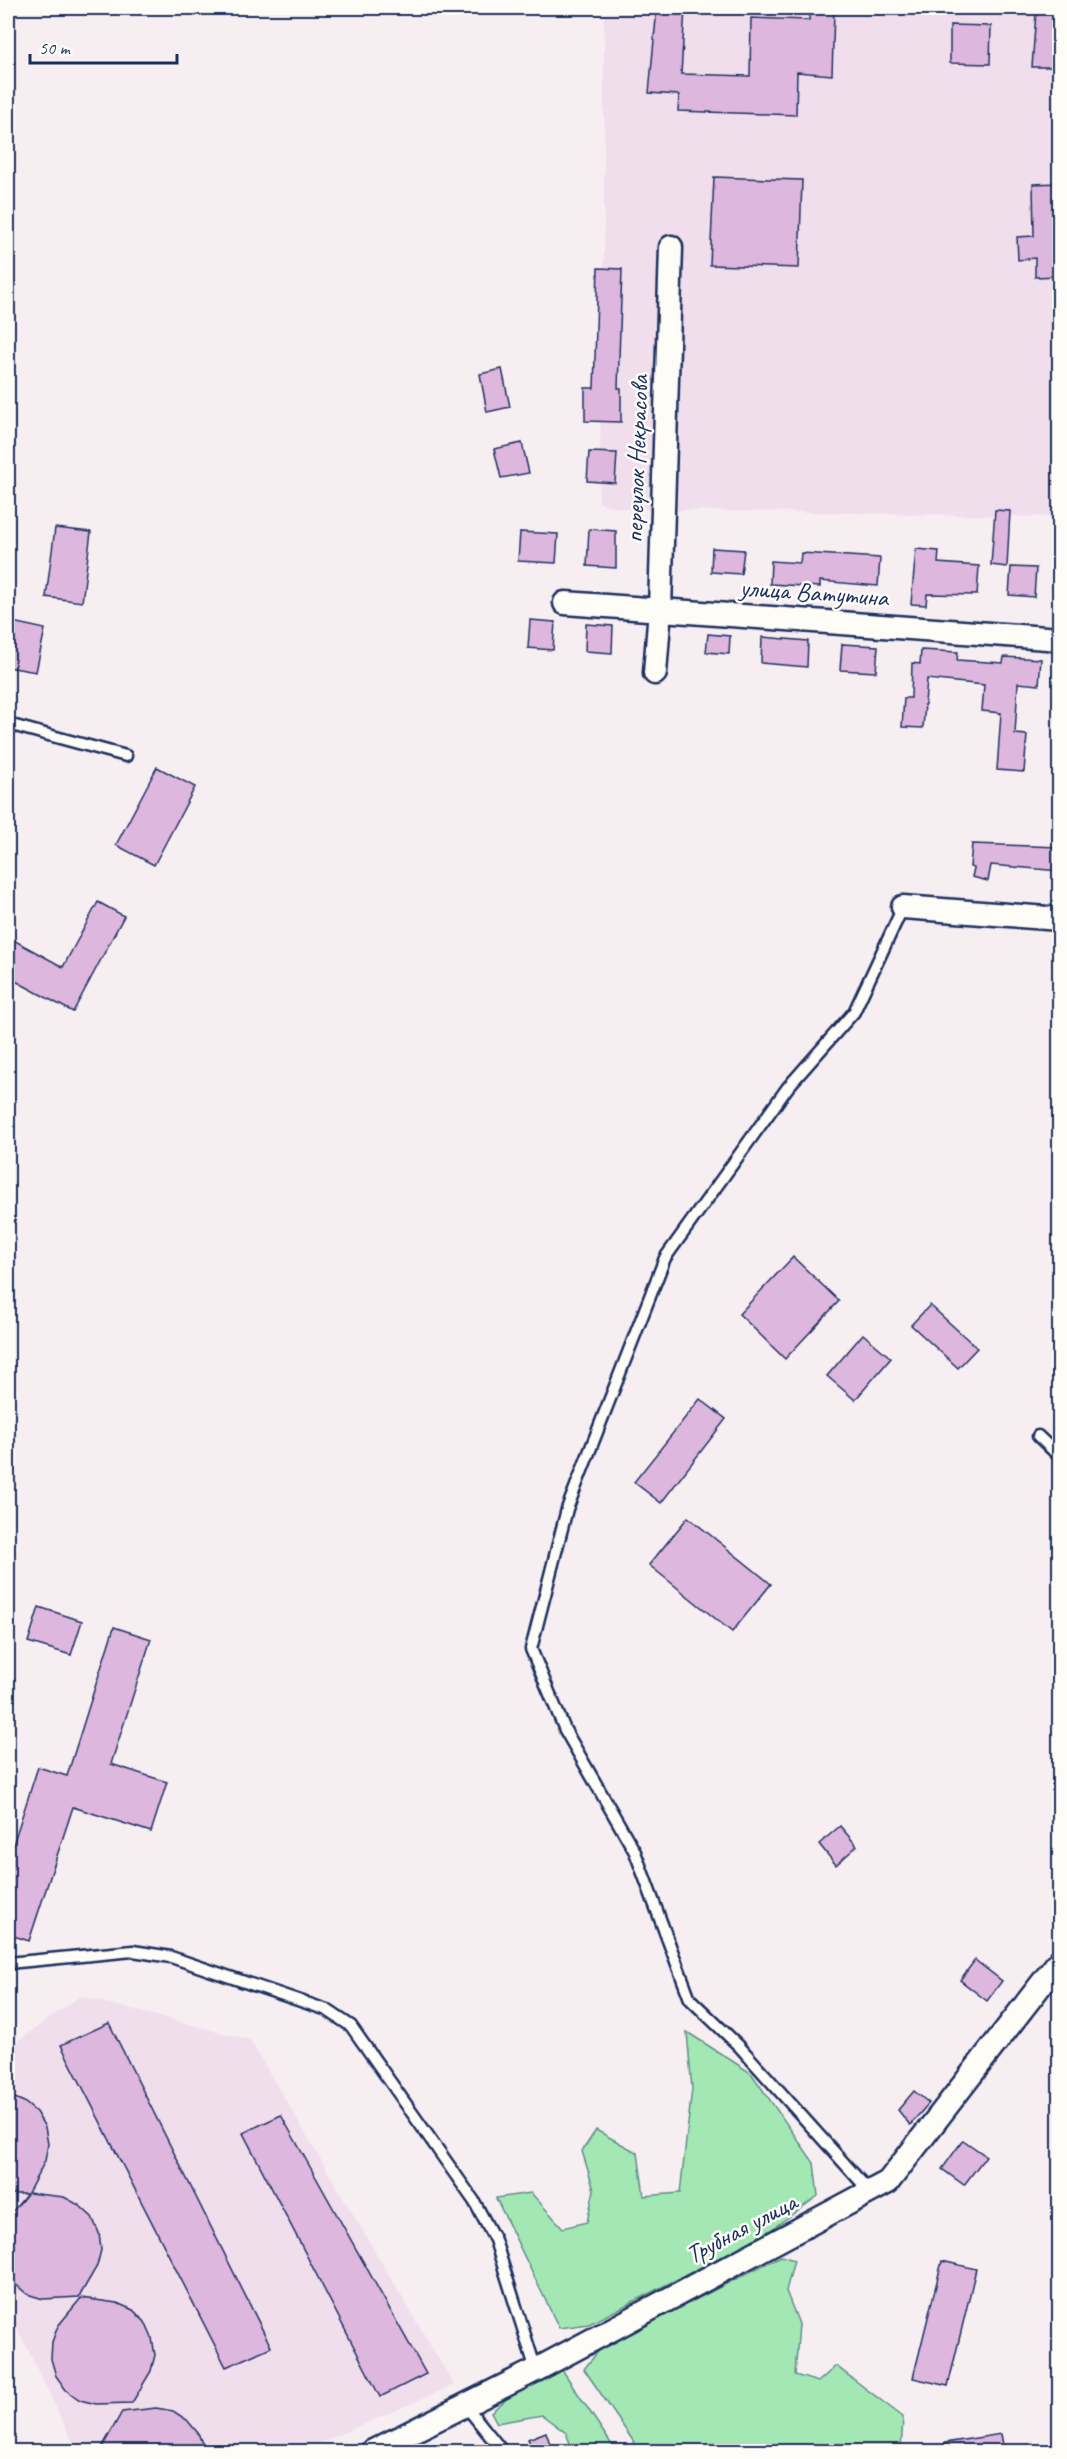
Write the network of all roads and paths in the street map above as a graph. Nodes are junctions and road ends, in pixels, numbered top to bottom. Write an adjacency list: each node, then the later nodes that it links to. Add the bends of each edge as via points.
1 (671, 247): 3 (street, переулок Некрасова)
2 (565, 603): 3 (street, улица Ватутина)
3 (660, 609): 4 (street, улица Ватутина); 5 (street, переулок Некрасова)
4 (1059, 639)
5 (655, 673)
6 (8, 724): 7 (lane)
7 (126, 756)
8 (903, 907): 9 (street); 14 (lane, via 854,1012 788,1087 665,1258 567,1509 531,1649 565,1730 635,1852 690,2000 739,2046)
9 (1059, 919)
10 (1038, 1436): 11 (lane)
11 (1059, 1457)
12 (1059, 1959): 14 (street, Трубная улица, via 888,2182)
13 (8, 1963): 15 (lane, via 133,1951 171,1958 281,1994 327,2010 346,2022 474,2201 495,2241)
14 (870, 2192): 15 (street, Трубная улица)
15 (536, 2370): 16 (street, Трубная улица)
16 (465, 2405): 17 (street, Трубная улица); 18 (lane)
17 (371, 2451)
18 (503, 2451)

